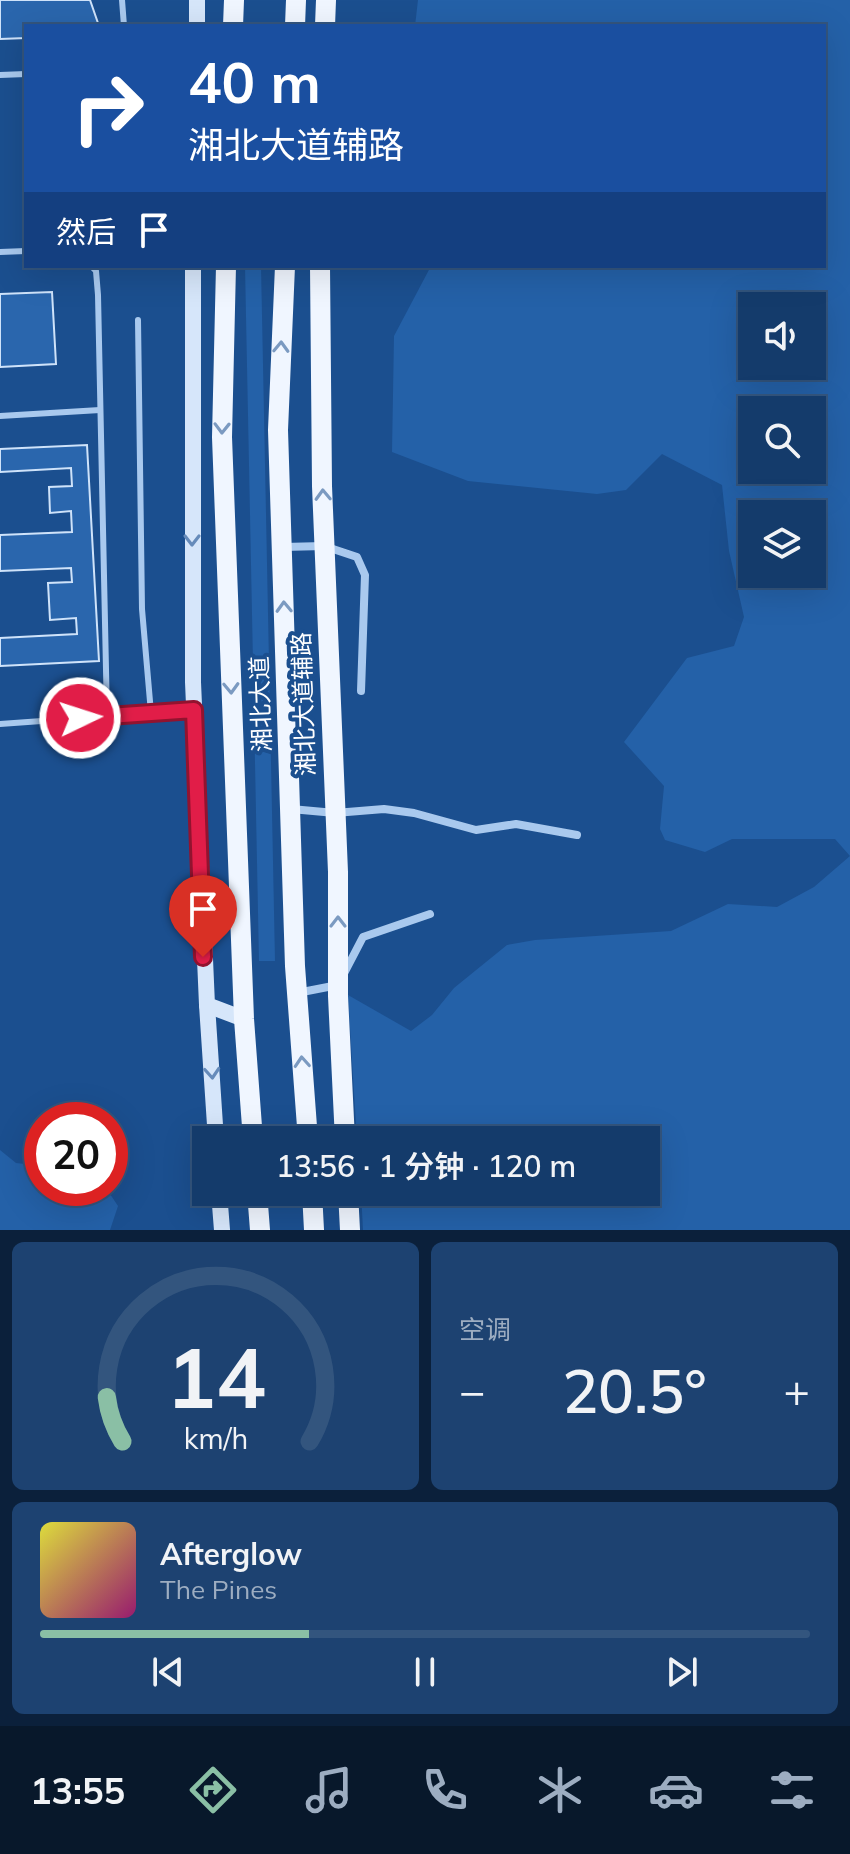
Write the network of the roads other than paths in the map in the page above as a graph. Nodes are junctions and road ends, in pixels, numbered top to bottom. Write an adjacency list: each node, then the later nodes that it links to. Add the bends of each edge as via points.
1 (122, 0): 6 (lane)
2 (197, 0): 7 (main road)
3 (234, 0): 8 (main road)
4 (296, 0): 9 (main road)
5 (326, 0): 10 (main road)
6 (124, 24)
7 (197, 24)
8 (233, 24)
9 (295, 24)
10 (325, 24)
11 (24, 74): 12 (lane)
12 (0, 75)
13 (24, 251): 14 (lane)
14 (0, 252)
15 (93, 268): 21 (lane)
16 (193, 268): 26 (main road, one-way to 26)
17 (226, 268): 37 (main road, 湘北大道, one-way to 37, via 222,437)
18 (285, 268): 24 (main road, 湘北大道, one-way to 18, via 278,430)
19 (320, 268): 23 (main road, 湘北大道辅路, one-way to 19)
20 (138, 320): 27 (lane, via 142,609)
21 (100, 410): 22 (lane); 28 (lane)
22 (0, 416)
23 (324, 546): 24 (street); 25 (street, via 357,557 365,575); 31 (main road, 湘北大道辅路)
24 (282, 547): 30 (main road, 湘北大道, one-way to 24)
25 (361, 691)
26 (194, 710): 27 (lane); 36 (main road)
27 (151, 713): 28 (lane)
28 (107, 716): 29 (lane)
29 (0, 724)
30 (290, 809): 31 (street); 35 (main road, 湘北大道)
31 (335, 813): 32 (street, via 384,809 476,830 516,824); 34 (main road, 湘北大道辅路, one-way to 31)
32 (577, 835)
33 (430, 914): 34 (street, via 363,937)
34 (338, 985): 35 (street); 41 (main road, 湘北大道辅路)
35 (297, 993): 40 (main road, 湘北大道, one-way to 35)
36 (207, 1005): 37 (main road); 38 (main road, one-way to 38)
37 (244, 1019): 39 (main road, 湘北大道)
38 (215, 1126)
39 (252, 1126)
40 (307, 1126)
41 (344, 1126)
42 (220, 1206): 46 (main road)
43 (258, 1206): 47 (main road)
44 (313, 1206): 48 (main road)
45 (349, 1206): 49 (main road)
46 (222, 1230)
47 (260, 1230)
48 (314, 1230)
49 (350, 1230)

